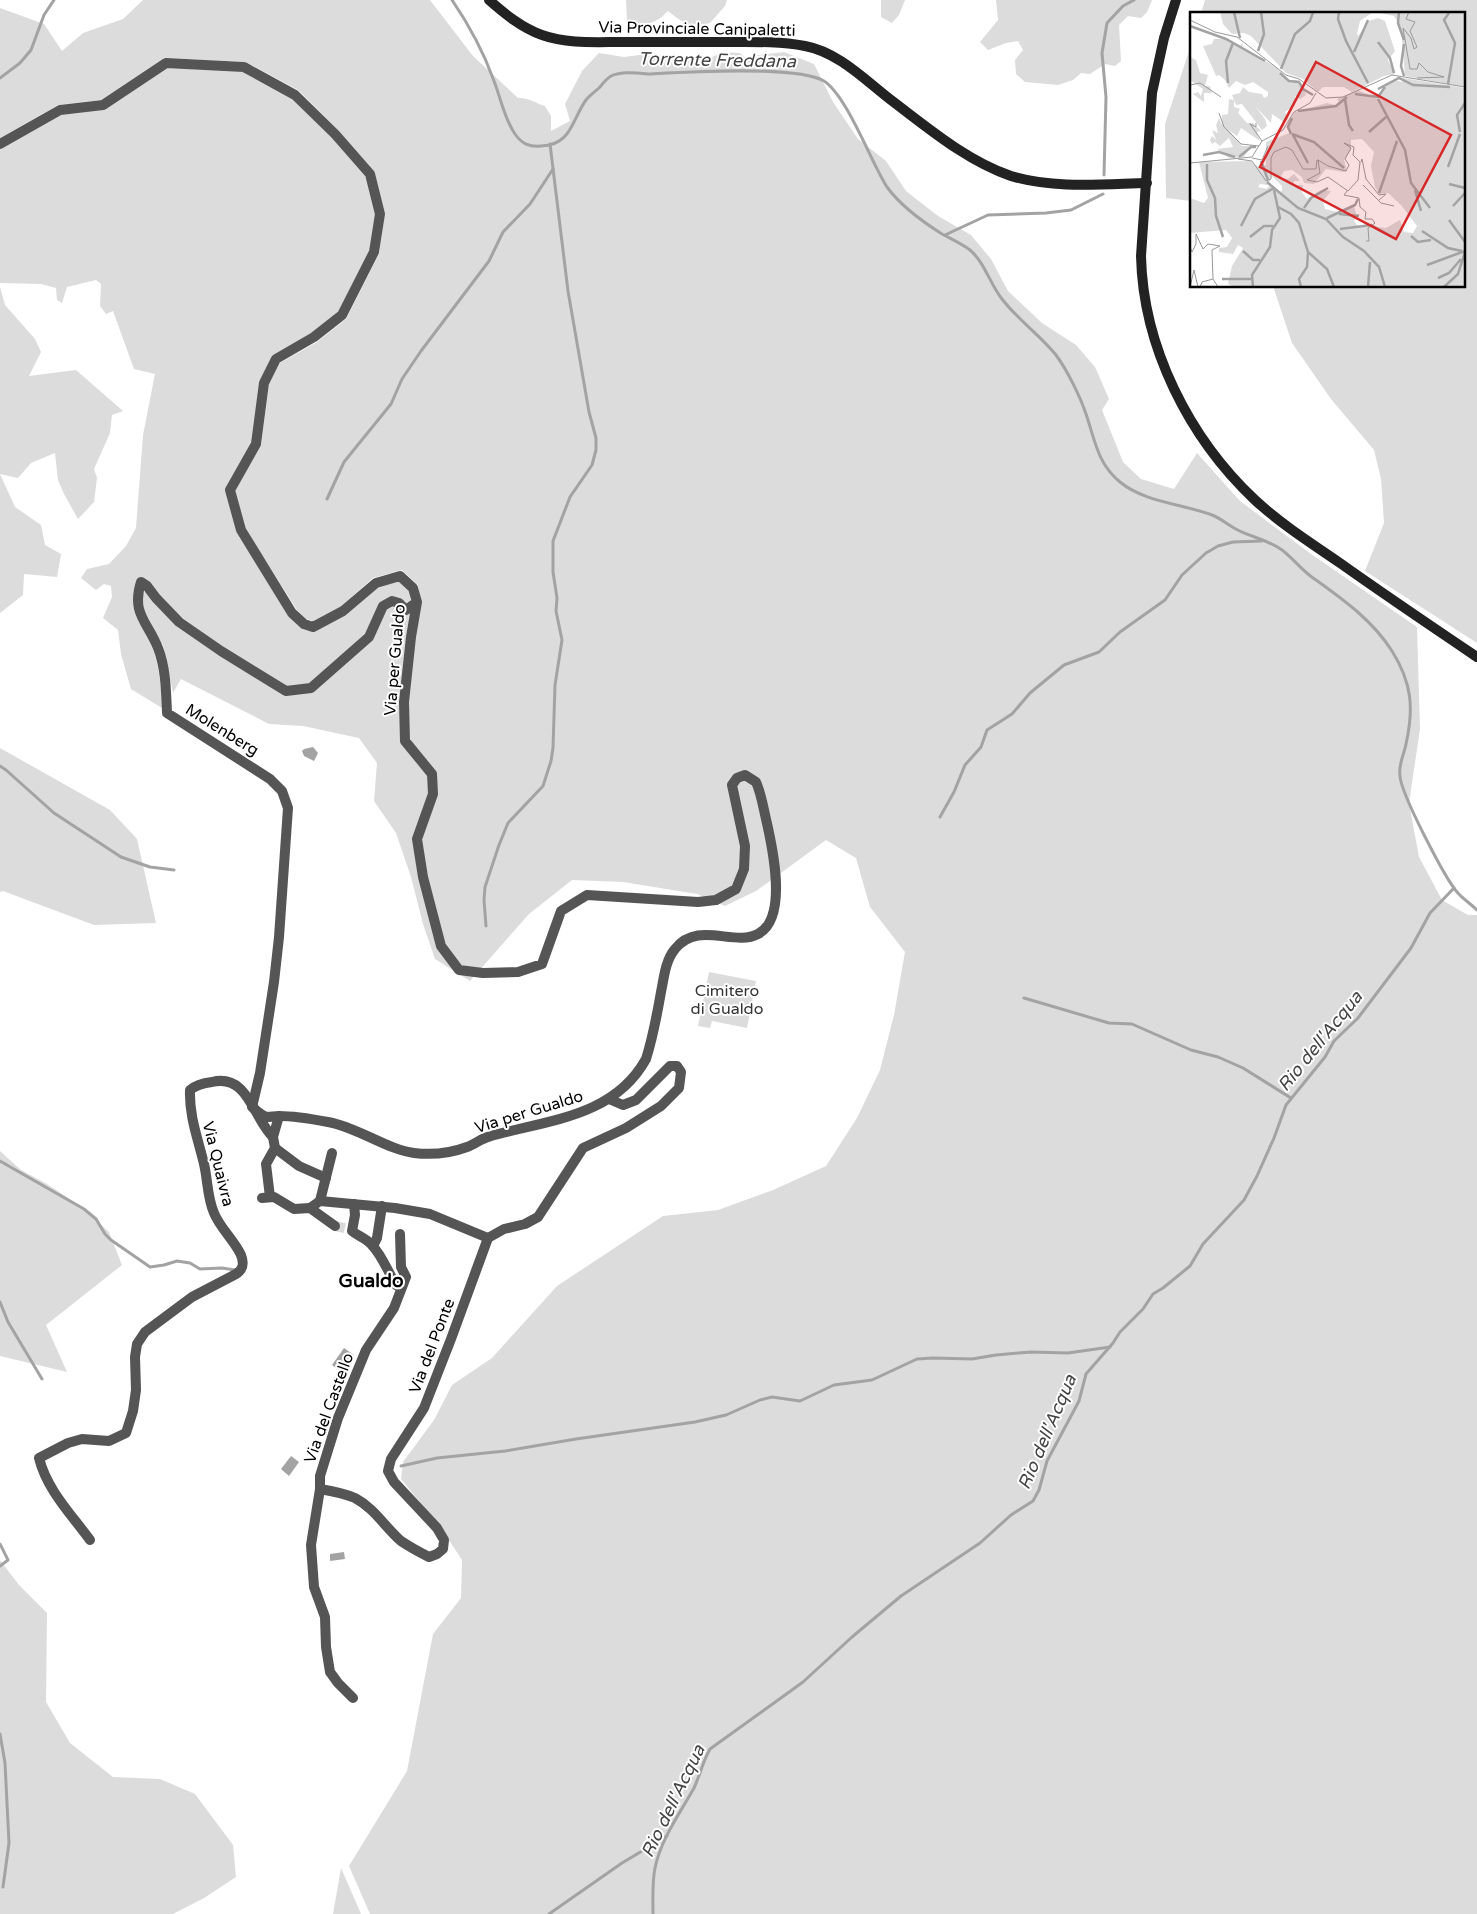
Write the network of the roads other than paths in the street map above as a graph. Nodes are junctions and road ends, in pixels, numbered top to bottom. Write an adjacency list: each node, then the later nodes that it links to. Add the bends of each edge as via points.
1 (489, 0): 4 (main road, Via Provinciale Canipaletti, via 524,27 558,39 761,42 807,47 838,60 935,133 998,171 1037,181)
2 (1176, 0): 4 (main road, via 1152,93)
3 (0, 144): 5 (street, Via per Gualdo, via 60,110 103,105 166,63 244,67 295,94 335,134 370,174 380,214 374,252 342,315 314,337 276,359 264,383 256,444 230,490 241,530 292,613 304,624 314,627 343,612 376,583 400,576 413,588)
4 (1146, 183): 6 (main road, via 1142,270 1149,317 1178,395 1210,449 1250,494 1285,525)
5 (416, 602): 7 (street, Via per Gualdo, via 404,702 405,741 432,774 433,794 417,839 423,877 442,946 459,970 518,972 542,964 561,911 586,895 698,902 716,900 736,889 744,869 744,846 732,785 737,778 745,776 753,778 758,786 775,874 770,922 750,937 709,934 682,942 675,948 667,965 646,1060 641,1069); 8 (street, Molenberg, via 406,610 392,601 383,606 369,637 311,688 286,691 179,622 141,582 138,591 139,611 158,647 166,678 167,713 270,779 282,792 288,808 274,982)
6 (1477, 657)
7 (609, 1099): 9 (street, Via per Gualdo, via 563,1119 488,1137 467,1147 428,1153 406,1151 329,1122); 19 (street, via 623,1105 636,1100 670,1066 677,1066 681,1072 679,1088 661,1106 626,1128 583,1148 538,1217)
8 (252, 1107): 9 (street, Via per Gualdo, via 266,1117); 10 (street, Via Quaivra); 23 (street, Via Quaivra, via 244,1091 229,1080 194,1086 190,1090 193,1124 205,1166 208,1197 223,1231 241,1256 241,1271 192,1297 145,1332 135,1356 136,1390 126,1433 109,1441 68,1443 39,1458 48,1484)
9 (279, 1116): 10 (street)
10 (274, 1142): 12 (street, Via Quaivra, via 299,1166); 16 (street, via 266,1164 266,1198 274,1197 294,1208)
11 (332, 1153): 12 (street)
12 (326, 1178): 13 (street)
13 (320, 1201): 14 (street); 16 (street)
14 (354, 1204): 15 (street); 20 (street, via 355,1214 350,1230)
15 (382, 1206): 19 (street, via 430,1214); 20 (street)
16 (310, 1208): 17 (street)
17 (334, 1226)
18 (400, 1234): 21 (street, Via del Castello, via 401,1267 406,1277)
19 (488, 1238): 22 (street, Via del Ponte, via 424,1408 390,1459 388,1471 394,1482 437,1528 444,1540 443,1549 429,1556 416,1550 400,1540 374,1512 356,1499)
20 (373, 1246): 21 (street)
21 (400, 1288): 22 (street, Via del Castello, via 394,1308 366,1350 354,1377 320,1476)
22 (320, 1489): 24 (street, via 310,1545 314,1587 325,1617 330,1672)
23 (90, 1540)
24 (353, 1698)

